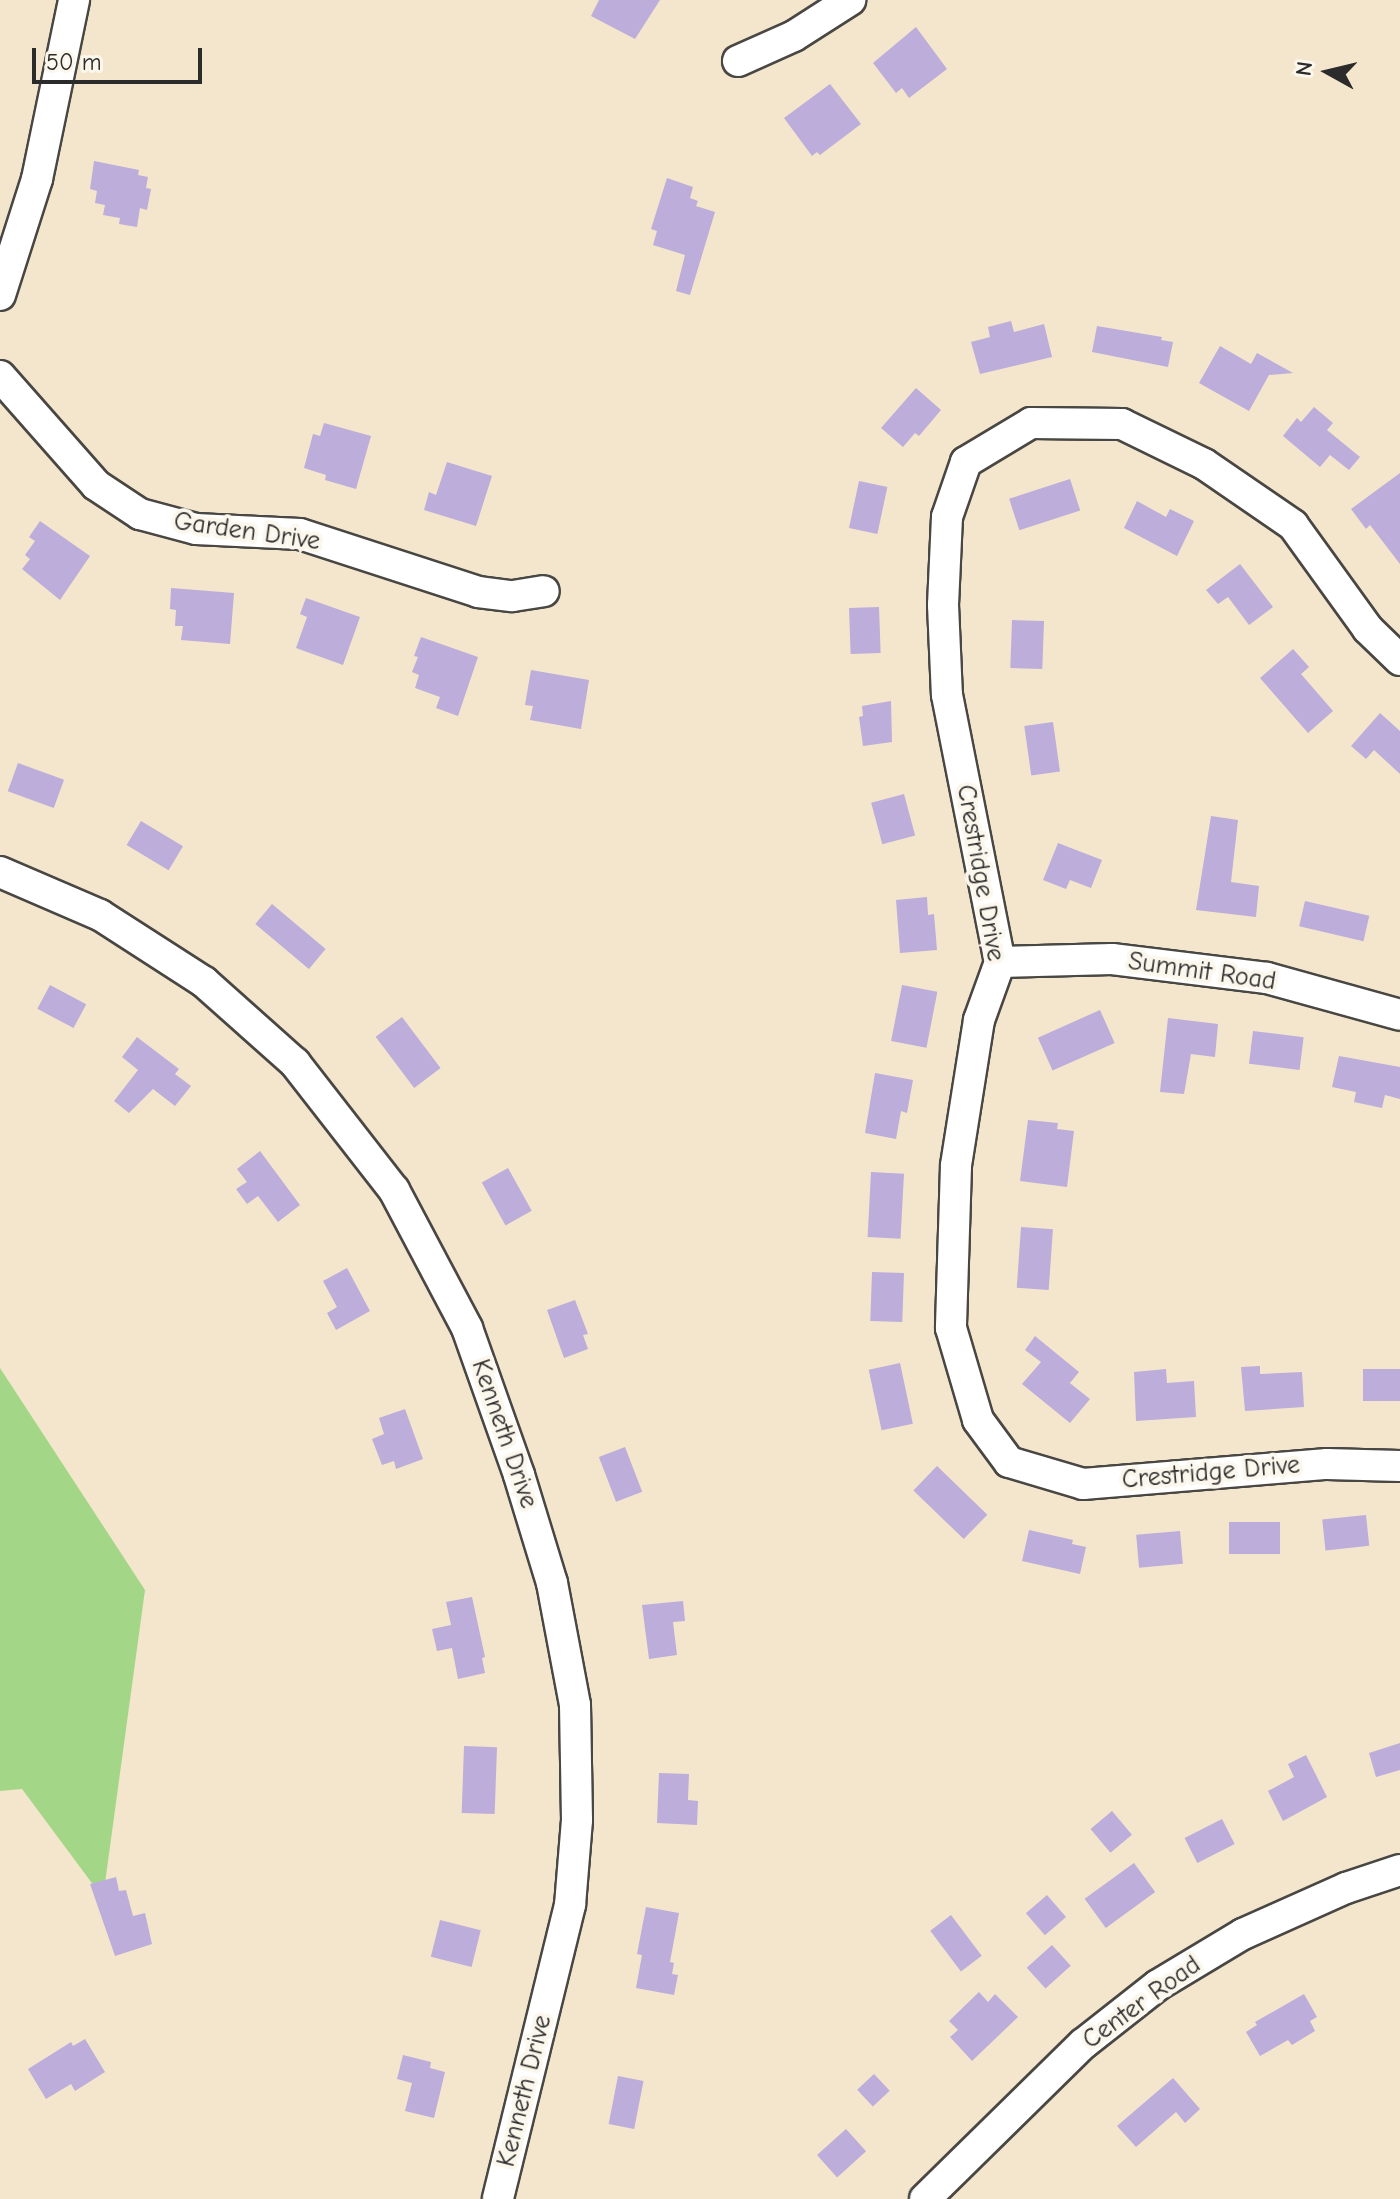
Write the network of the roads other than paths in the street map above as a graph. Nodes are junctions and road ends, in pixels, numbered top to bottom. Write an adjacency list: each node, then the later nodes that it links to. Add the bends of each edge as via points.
1 (74, 0): 4 (street, via 37,179)
2 (850, 0): 3 (street, via 794,36)
3 (738, 61)
4 (0, 295)
5 (0, 376): 6 (street, Garden Drive, via 96,485 140,514 196,529 300,534 478,592 513,596)
6 (544, 591)
7 (1400, 660): 9 (street, Crestridge Drive, via 1368,629 1293,525 1204,464 1122,424 1031,423 966,462 947,517 947,695)
8 (0, 872): 13 (street, Kenneth Drive, via 100,915 204,982 295,1063 394,1190 467,1328 552,1583 575,1705 577,1820 570,1905)
9 (1000, 962): 10 (street, Summit Road, via 1112,959 1267,978); 11 (street, Crestridge Drive, via 979,1020 956,1166 951,1328 978,1420 1009,1462 1083,1484 1327,1464)
10 (1400, 1015)
11 (1400, 1466)
12 (1400, 1870): 14 (street, Center Road, via 1243,1934 1158,1985 1083,2044)
13 (498, 2199)
14 (925, 2199)

